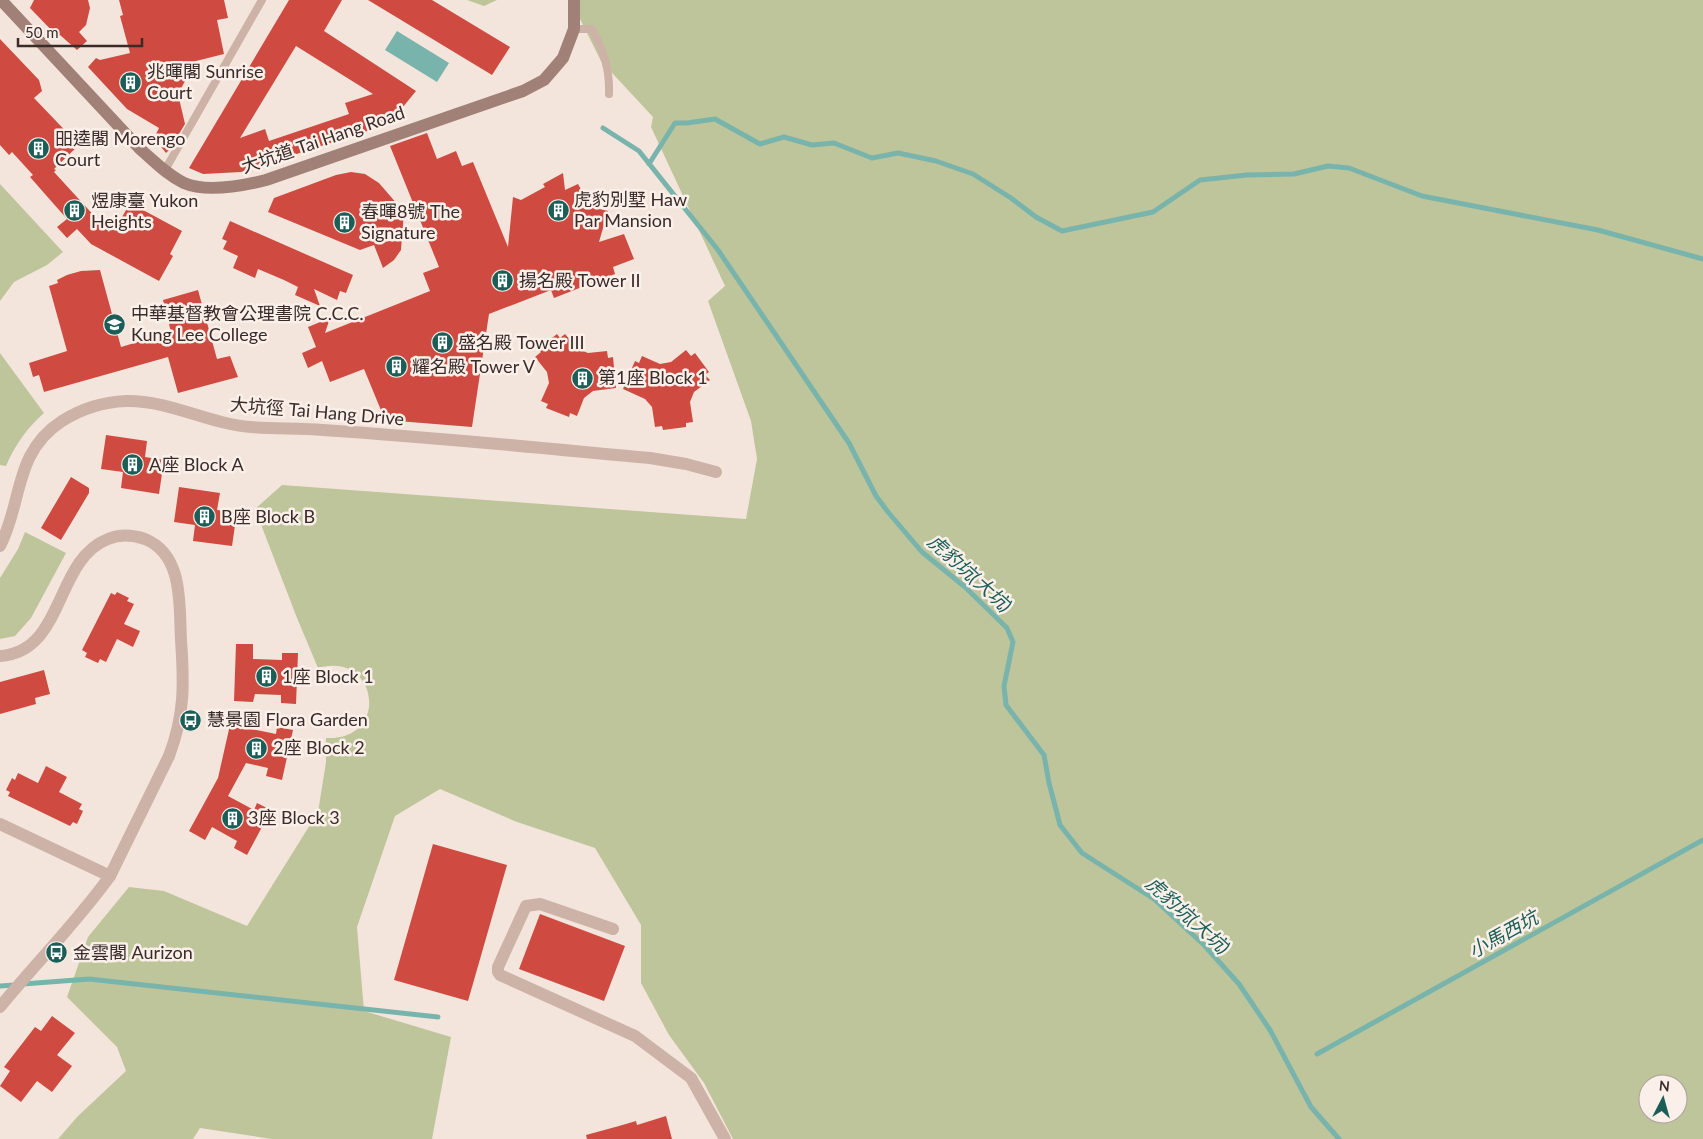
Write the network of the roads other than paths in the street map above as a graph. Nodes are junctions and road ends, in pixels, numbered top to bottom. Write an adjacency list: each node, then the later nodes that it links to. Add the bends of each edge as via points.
1 (1, 0): 6 (main road, 大坑道 Tai Hang Road, via 127,135)
2 (262, 0): 6 (lane)
3 (574, 0): 4 (main road, 大坑道 Tai Hang Road)
4 (574, 29): 5 (lane, via 592,29 603,50); 6 (main road, 大坑道 Tai Hang Road, via 563,58 552,72 523,91 266,180 238,187 212,188 185,183)
5 (609, 94)
6 (165, 170)
7 (716, 472): 8 (street, 大坑徑 Tai Hang Drive, via 650,458 324,430 251,427 150,403 126,401 83,410 60,423 42,440 23,470)
8 (0, 546)
9 (0, 656): 11 (street, via 21,652 36,640 79,562 97,544 114,537 140,538 158,547 170,561 178,592 183,669 181,718 169,756)
10 (0, 824): 11 (street)
11 (110, 876): 13 (street)
12 (613, 929): 14 (street, via 540,904 526,906 498,972 635,1036 691,1078)
13 (0, 1007)
14 (725, 1139)

